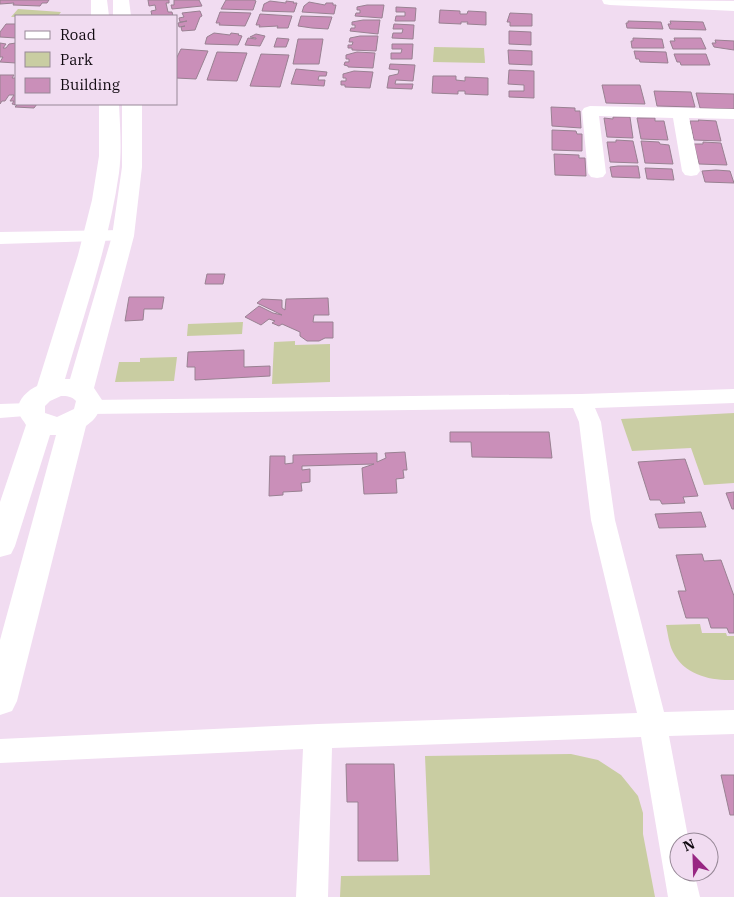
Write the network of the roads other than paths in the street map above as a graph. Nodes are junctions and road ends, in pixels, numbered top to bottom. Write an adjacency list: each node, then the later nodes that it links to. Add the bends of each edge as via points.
1 (99, 0): 5 (street)
2 (121, 0): 6 (street)
3 (610, 0): 4 (street)
4 (734, 6)
5 (100, 15)
6 (122, 15)
7 (109, 105): 14 (street, via 108,172)
8 (132, 105): 13 (street, via 132,167)
9 (680, 113): 10 (street); 11 (street); 12 (street, via 590,111)
10 (734, 114)
11 (691, 171)
12 (597, 173)
13 (123, 236): 14 (street); 17 (street)
14 (94, 237): 15 (street); 16 (street)
15 (0, 238)
16 (79, 287): 17 (street); 18 (street)
17 (109, 288): 21 (street)
18 (49, 390): 21 (street, via 66,388); 23 (street, via 36,399)
19 (734, 396): 20 (street)
20 (581, 401): 21 (street); 27 (street, via 590,422 603,520)
21 (81, 407): 23 (street, via 56,426); 25 (street)
22 (0, 411): 23 (street)
23 (35, 417): 24 (street)
24 (0, 546)
25 (1, 694)
26 (734, 722): 27 (street)
27 (652, 724): 28 (street); 30 (street)
28 (318, 736): 29 (street); 32 (street)
29 (0, 751)
30 (672, 832)
31 (681, 882): 33 (street)
32 (312, 897)
33 (684, 897)

